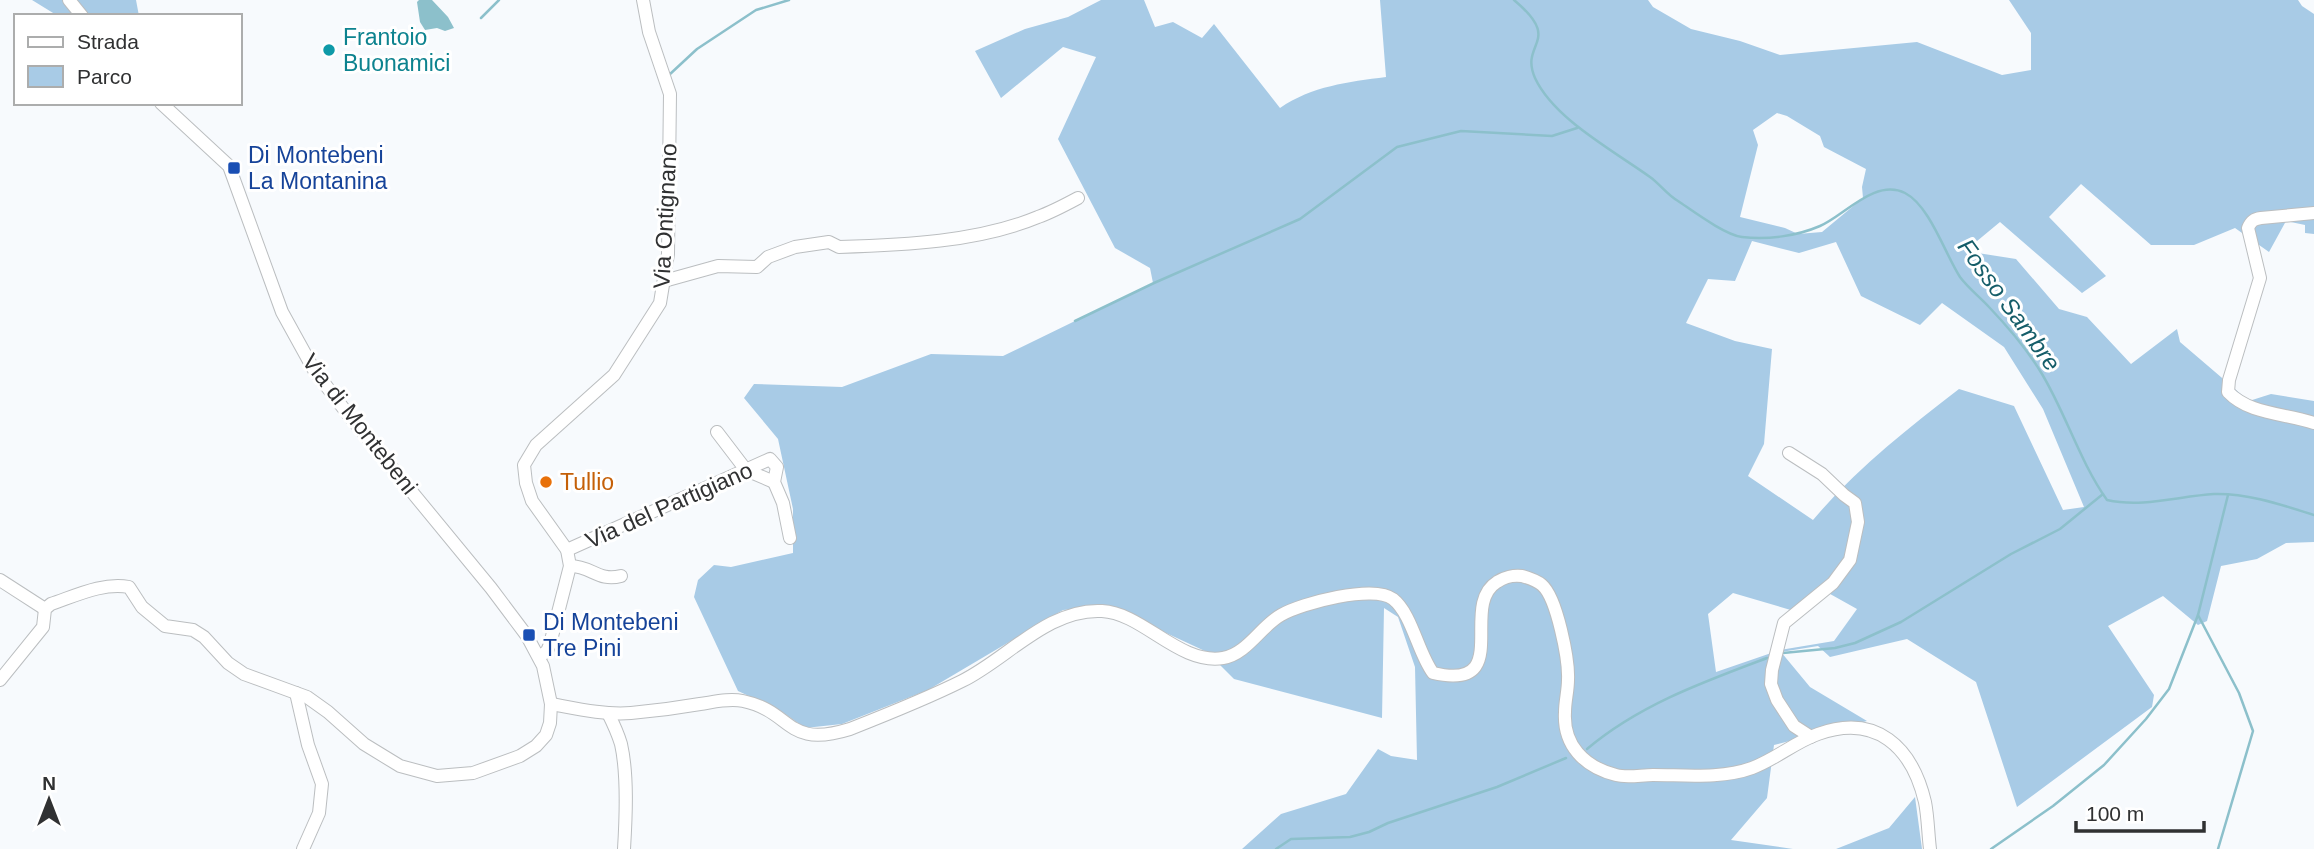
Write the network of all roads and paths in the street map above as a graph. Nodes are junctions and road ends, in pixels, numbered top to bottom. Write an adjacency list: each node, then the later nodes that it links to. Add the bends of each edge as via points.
1 (69, 0): 3 (street)
2 (643, 0): 7 (street, Via Ontignano, via 670,94)
3 (80, 14)
4 (163, 105): 19 (street, Via di Montebeni, via 229,166 282,312 314,370 491,588)
5 (1078, 198): 7 (street, via 1036,218 956,238 914,244 795,247 768,257 757,267 718,266)
6 (2314, 213): 8 (street, via 2261,218 2248,228 2260,278 2228,392 2250,407)
7 (664, 281): 14 (street, Via Ontignano, via 660,303 614,375 536,445 524,465 532,501)
8 (2314, 423)
9 (717, 432): 11 (street)
10 (1790, 453): 24 (street, via 1855,503 1858,522 1850,560 1833,583 1784,623 1772,670 1777,700 1794,726)
11 (746, 470): 12 (street); 12 (street, Via del Partigiano, via 770,459 777,467); 14 (street, Via del Partigiano)
12 (774, 482): 13 (street)
13 (790, 538)
14 (567, 550): 15 (street, Via Ontignano)
15 (570, 566): 16 (street, via 608,579); 19 (street, Via Ontignano, via 551,644)
16 (621, 576)
17 (0, 580): 18 (street)
18 (45, 609): 20 (street, via 43,627); 21 (street, via 106,586 129,587 142,607 165,625 192,630 244,674)
19 (539, 657): 22 (street, Via di Montebeni)
20 (0, 680)
21 (296, 693): 22 (street, via 400,766 437,776 473,773 536,746 546,735); 25 (street, via 323,784 319,813)
22 (551, 704): 23 (street)
23 (608, 713): 24 (street, via 741,700 804,734 832,735 965,680 1043,628 1086,611 1106,611 1207,659 1232,656 1271,622 1301,606 1364,593 1393,599 1404,611 1433,673 1461,677 1478,660 1484,599 1492,585 1518,575 1543,585 1550,596 1567,667 1566,731 1581,759 1594,768 1618,776 1737,773); 26 (street, via 621,744)
24 (1811, 737): 27 (street, via 1853,726 1890,738 1905,754 1920,784)
25 (303, 849)
26 (624, 849)
27 (1930, 849)

